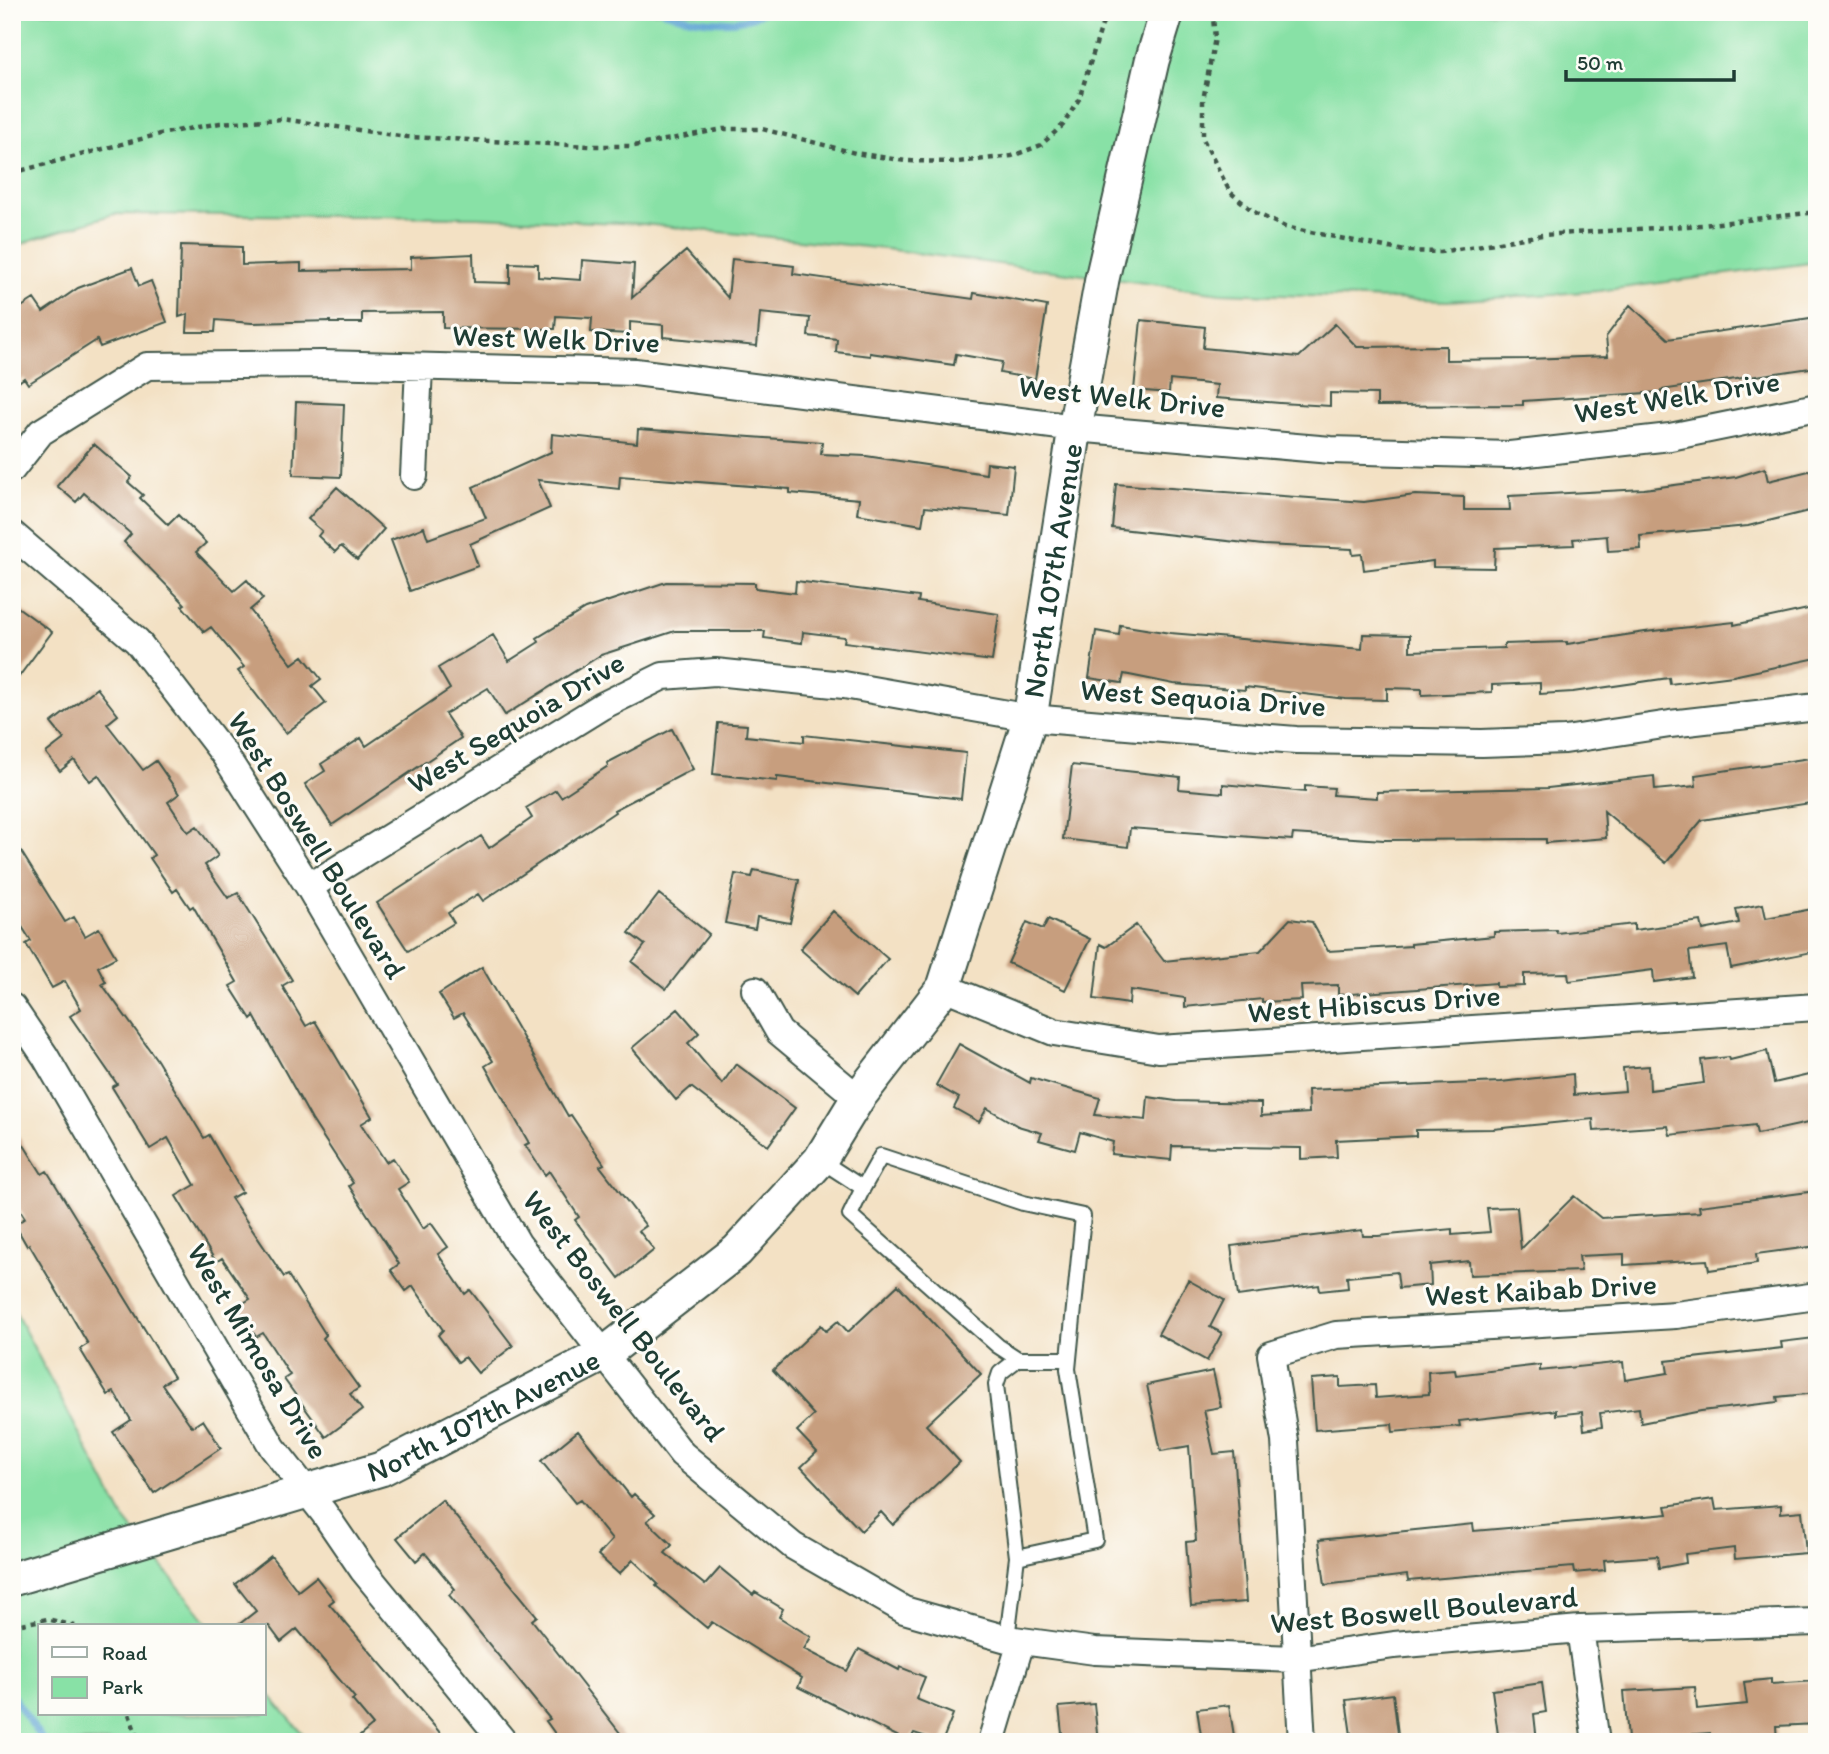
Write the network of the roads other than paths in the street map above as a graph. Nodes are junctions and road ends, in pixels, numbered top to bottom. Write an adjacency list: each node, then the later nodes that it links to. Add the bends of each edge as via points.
1 (1167, 12): 4 (street, North 107th Avenue, via 1105,265)
2 (419, 367): 4 (street, West Welk Drive, via 635,372); 5 (street, West Welk Drive, via 147,366 41,432); 6 (street, West Welk Drive)
3 (1817, 407): 4 (street, West Welk Drive, via 1670,437 1510,455 1331,450)
4 (1074, 428): 9 (street, North 107th Avenue)
5 (12, 469)
6 (414, 476)
7 (12, 534): 10 (street, West Boswell Boulevard, via 137,641 225,754)
8 (1817, 707): 9 (street, West Sequoia Drive, via 1565,740 1482,743 1296,740)
9 (1030, 718): 10 (street, West Sequoia Drive, via 844,685 715,672 663,676 602,706); 11 (street, North 107th Avenue)
10 (309, 887): 19 (street, West Boswell Boulevard, via 518,1244)
11 (944, 986): 14 (street, West Hibiscus Drive, via 1054,1032 1159,1049); 15 (street, North 107th Avenue)
12 (755, 990): 15 (street, via 779,1032)
13 (12, 1007): 22 (street, West Mimosa Drive, via 46,1056 251,1415)
14 (1817, 1007)
15 (858, 1098): 16 (street, North 107th Avenue)
16 (820, 1160): 17 (lane); 19 (street, North 107th Avenue, via 737,1251)
17 (863, 1188): 20 (lane, via 850,1214 988,1338); 21 (lane, via 881,1156 1023,1203 1083,1216)
18 (1817, 1296): 28 (street, West Kaibab Drive, via 1676,1315 1336,1335 1271,1355 1285,1441)
19 (604, 1354): 22 (street, North 107th Avenue, via 381,1469); 27 (street, West Boswell Boulevard, via 682,1454 793,1546 904,1610)
20 (1018, 1359): 21 (lane); 23 (lane, via 1000,1373 996,1385)
21 (1069, 1359): 23 (lane, via 1095,1540)
22 (308, 1492): 24 (street, North 107th Avenue); 29 (street, West Mimosa Drive, via 363,1570)
23 (1017, 1557): 27 (lane)
24 (12, 1579)
25 (1817, 1622): 26 (street, West Boswell Boulevard)
26 (1580, 1629): 28 (street, West Boswell Boulevard, via 1394,1645); 32 (street)
27 (1014, 1640): 28 (street, West Boswell Boulevard, via 1095,1651); 30 (street)
28 (1296, 1659): 31 (street)
29 (504, 1742)
30 (991, 1742)
31 (1302, 1742)
32 (1596, 1742)

